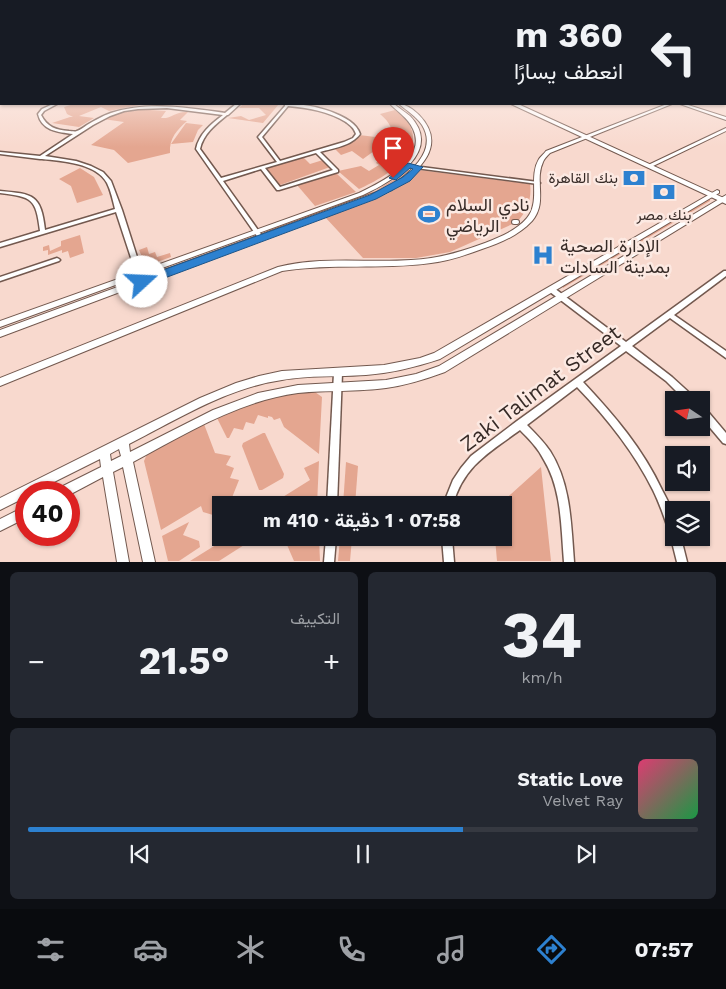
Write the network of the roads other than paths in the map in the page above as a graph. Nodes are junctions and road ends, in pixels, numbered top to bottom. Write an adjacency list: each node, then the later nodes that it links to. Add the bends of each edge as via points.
1 (54, 105): 16 (street, via 39,115 44,126)
2 (188, 105): 11 (street)
3 (237, 105): 12 (street)
4 (287, 105): 18 (street, via 330,111 357,129 358,134 351,140); 21 (street, via 260,137)
5 (398, 105): 23 (street, via 418,133 418,148); 25 (street, via 419,118 429,135 429,147)
6 (516, 105): 17 (main road)
7 (525, 105): 17 (main road)
8 (667, 105): 17 (street)
9 (685, 105): 14 (street)
10 (698, 105): 13 (street)
11 (182, 109): 12 (street); 16 (street, via 124,110)
12 (227, 114): 26 (street, via 203,136 198,146)
13 (726, 114)
14 (726, 119)
15 (726, 129): 22 (street)
16 (79, 133): 20 (street)
17 (587, 135): 22 (main road); 27 (street, via 541,158 537,166)
18 (317, 151): 21 (street); 24 (street, via 336,171 279,189)
19 (0, 153): 20 (street)
20 (40, 158): 30 (street, via 82,164 100,172 109,182)
21 (279, 162): 24 (street)
22 (652, 165): 29 (main road)
23 (408, 166): 25 (street); 31 (street, via 370,190)
24 (262, 167): 26 (street)
25 (419, 167): 27 (street); 33 (street, via 406,179 381,193)
26 (220, 180): 31 (street)
27 (538, 183): 48 (street, via 539,200 532,217 517,230 489,244 430,261 322,263 281,269)
28 (0, 192): 32 (street, via 23,195 37,202)
29 (721, 197): 40 (street); 41 (street)
30 (119, 210): 32 (street); 37 (street)
31 (256, 232): 33 (street); 37 (street)
32 (43, 233): 34 (street)
33 (261, 238): 39 (street)
34 (0, 245)
35 (57, 260): 38 (street)
36 (726, 273): 42 (street, Zaki Talimat Street)
37 (140, 274): 39 (street); 43 (street)
38 (0, 280)
39 (142, 282): 44 (street)
40 (552, 290): 41 (street); 47 (street, via 427,360 382,371)
41 (562, 297): 45 (street); 50 (street, via 453,363 429,374 386,384)
42 (670, 314): 45 (street, Zaki Talimat Street); 46 (street)
43 (0, 324)
44 (0, 334)
45 (626, 346): 49 (street, Zaki Talimat Street); 51 (street)
46 (726, 355)
47 (338, 373): 50 (street); 55 (street, via 293,374 249,383 203,401)
48 (0, 382)
49 (578, 382): 53 (street, Zaki Talimat Street); 63 (street, via 619,426 642,458)
50 (338, 387): 57 (street, via 285,390 244,401); 60 (street)
51 (682, 391)
52 (710, 421): 54 (street)
53 (520, 424): 61 (street, Zaki Talimat Street, via 471,461 457,480); 73 (street, via 544,450 559,480)
54 (726, 440)
55 (123, 442): 56 (street); 57 (street)
56 (104, 452): 58 (street); 62 (street)
57 (127, 460): 58 (street); 70 (street)
58 (107, 470): 59 (street); 69 (street)
59 (80, 484)
60 (332, 496)
61 (451, 496)
62 (0, 504)
63 (665, 507)
64 (15, 518): 65 (street)
65 (0, 525)
66 (331, 546): 71 (street)
67 (447, 546): 72 (street)
68 (678, 546): 74 (street)
69 (123, 562)
70 (149, 562)
71 (330, 562)
72 (448, 562)
73 (569, 562)
74 (682, 562)

